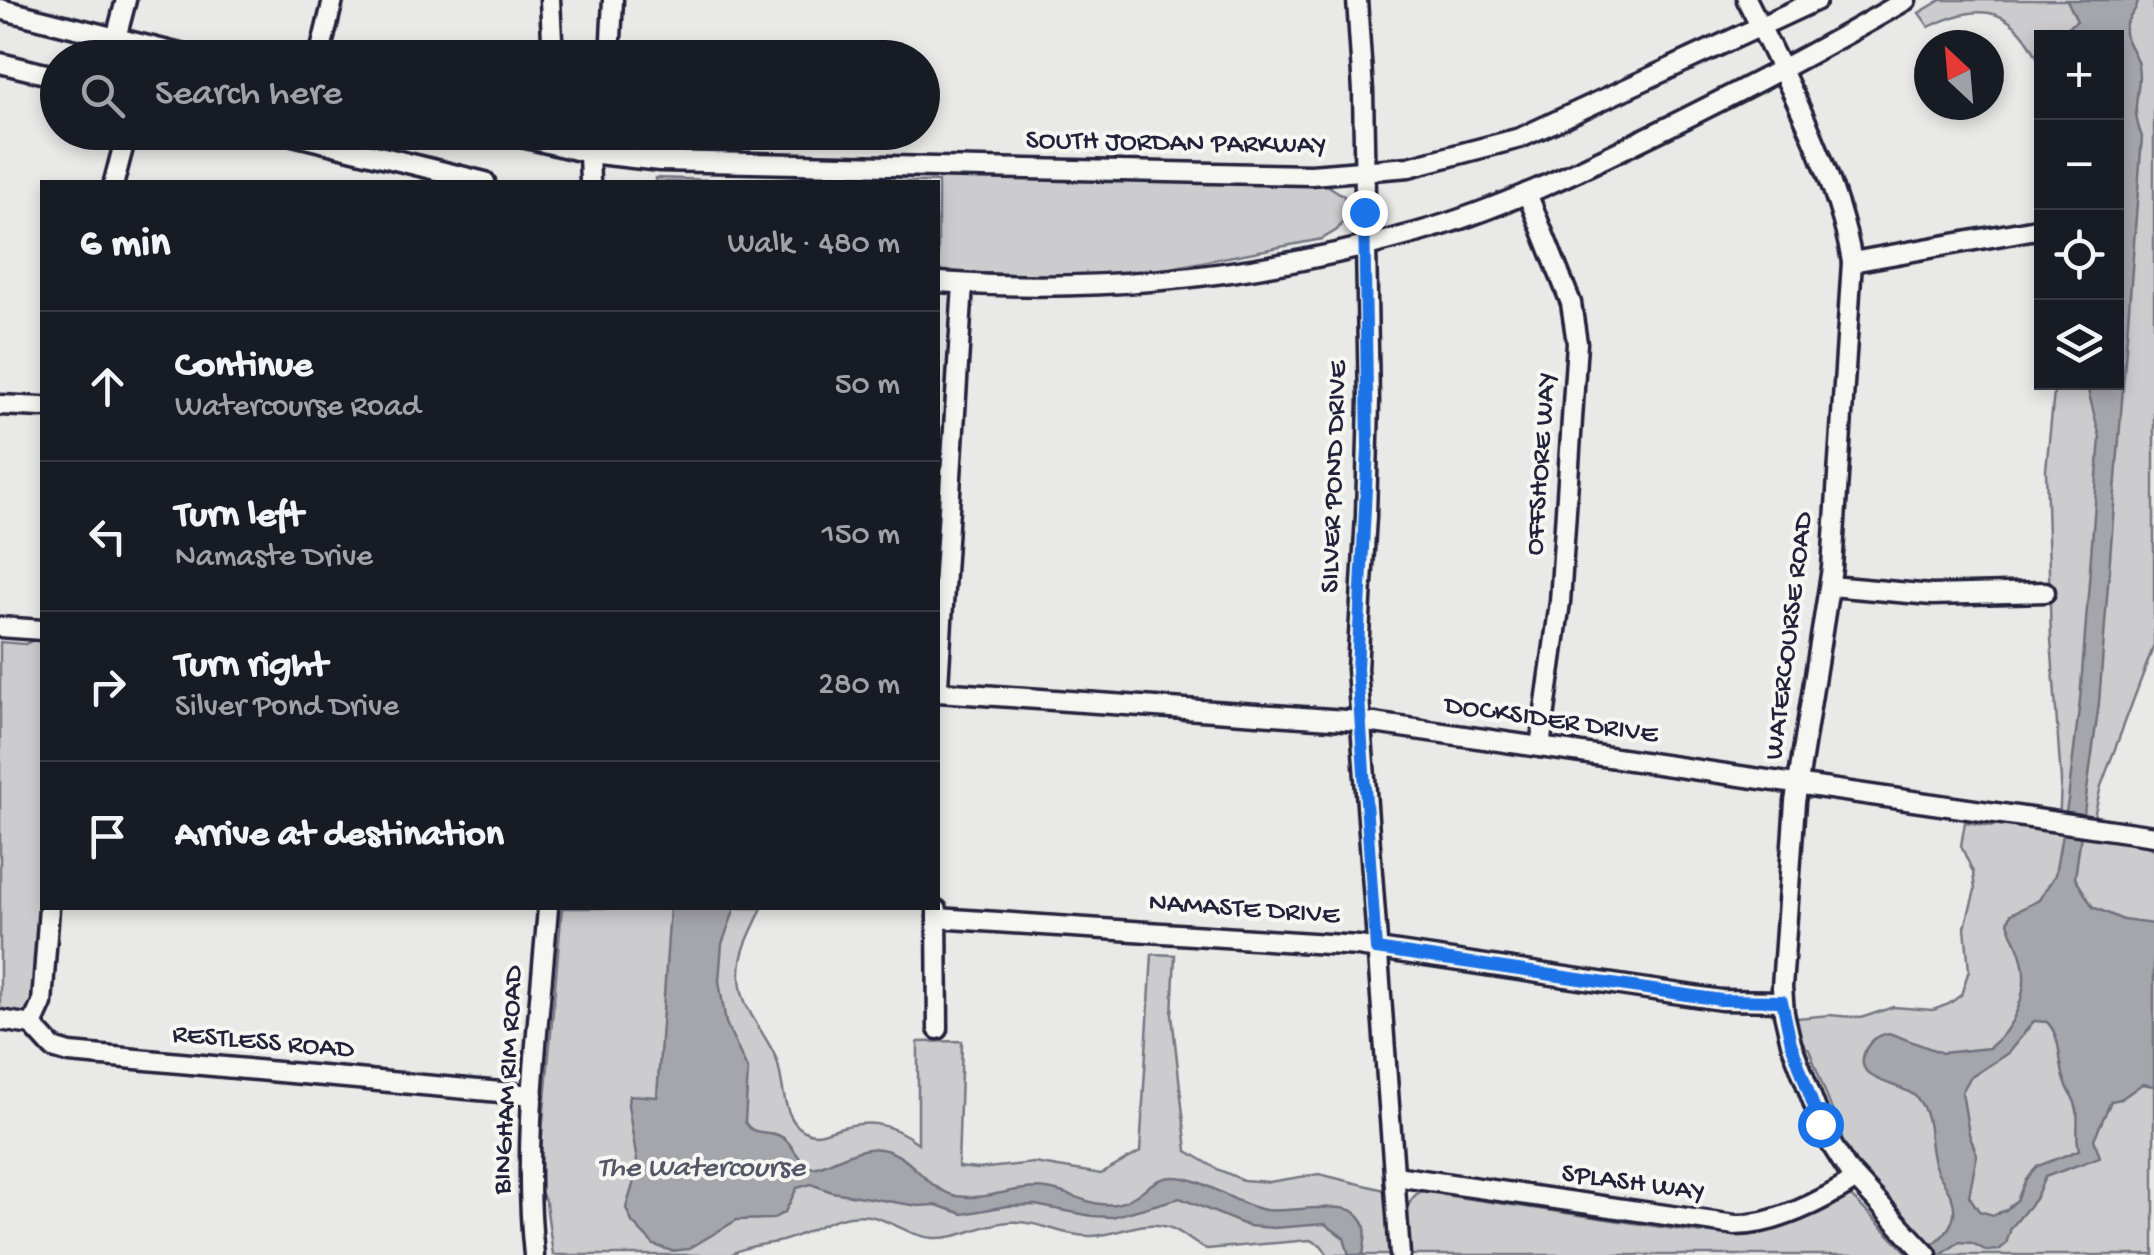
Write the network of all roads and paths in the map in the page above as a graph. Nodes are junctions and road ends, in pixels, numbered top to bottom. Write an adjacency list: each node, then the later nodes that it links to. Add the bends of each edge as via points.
1 (126, 0): 11 (street)
2 (333, 0): 13 (street)
3 (550, 0): 14 (street)
4 (613, 0): 15 (street)
5 (1357, 0): 25 (street, SILVER POND DRIVE)
6 (1747, 0): 10 (street, WATERCOURSE ROAD)
7 (1817, 0): 10 (street, SOUTH JORDAN PARKWAY)
8 (1906, 0): 17 (street)
9 (0, 8): 11 (street)
10 (1760, 26): 17 (street, WATERCOURSE ROAD); 25 (street, SOUTH JORDAN PARKWAY, via 1520,138)
11 (116, 38): 12 (street)
12 (124, 40)
13 (323, 40)
14 (552, 40)
15 (611, 40)
16 (0, 63): 18 (street)
17 (1782, 70): 29 (street); 32 (street, WATERCOURSE ROAD)
18 (40, 73)
19 (122, 150): 26 (street)
20 (354, 150): 27 (street)
21 (576, 150): 24 (street, SOUTH JORDAN PARKWAY)
22 (587, 150): 24 (street)
23 (591, 150): 24 (street)
24 (589, 153): 25 (street, SOUTH JORDAN PARKWAY, via 660,162); 28 (street)
25 (1363, 173): 31 (street, SILVER POND DRIVE)
26 (115, 180)
27 (476, 180)
28 (590, 180)
29 (1527, 193): 31 (street); 44 (street, OFFSHORE WAY, via 1571,303 1577,342 1560,602)
30 (2034, 229): 32 (street)
31 (1364, 246): 34 (street, via 1160,282); 43 (street, SILVER POND DRIVE, via 1368,448 1358,618)
32 (1852, 262): 37 (street, WATERCOURSE ROAD)
33 (940, 282): 34 (street)
34 (964, 284): 41 (street)
35 (0, 405): 36 (street)
36 (40, 407)
37 (1830, 586): 38 (street, via 1932,596); 45 (street, WATERCOURSE ROAD)
38 (2045, 592)
39 (0, 628): 40 (street)
40 (40, 630)
41 (940, 657)
42 (940, 688): 43 (street, DOCKSIDER DRIVE)
43 (1360, 721): 44 (street, DOCKSIDER DRIVE); 50 (street, SILVER POND DRIVE)
44 (1540, 748): 45 (street, DOCKSIDER DRIVE)
45 (1798, 785): 46 (street, DOCKSIDER DRIVE); 51 (street, WATERCOURSE ROAD)
46 (2154, 836)
47 (49, 910): 53 (street, via 42,1003)
48 (548, 910): 55 (street, BINGHAM RIM ROAD)
49 (937, 913): 50 (street, NAMASTE DRIVE); 54 (street)
50 (1376, 949): 51 (street, NAMASTE DRIVE, via 1721,1000); 56 (street, SILVER POND DRIVE)
51 (1782, 1001): 57 (street, WATERCOURSE ROAD, via 1820,1124)
52 (0, 1020): 53 (street, RESTLESS ROAD)
53 (32, 1026): 55 (street, RESTLESS ROAD, via 52,1048 70,1053)
54 (938, 1029)
55 (533, 1095): 58 (street, BINGHAM RIM ROAD, via 528,1200)
56 (1395, 1176): 57 (street, SPLASH WAY, via 1735,1225 1814,1202); 59 (street, SILVER POND DRIVE)
57 (1856, 1179): 60 (street, WATERCOURSE ROAD)
58 (534, 1255)
59 (1400, 1255)
60 (1927, 1255)

